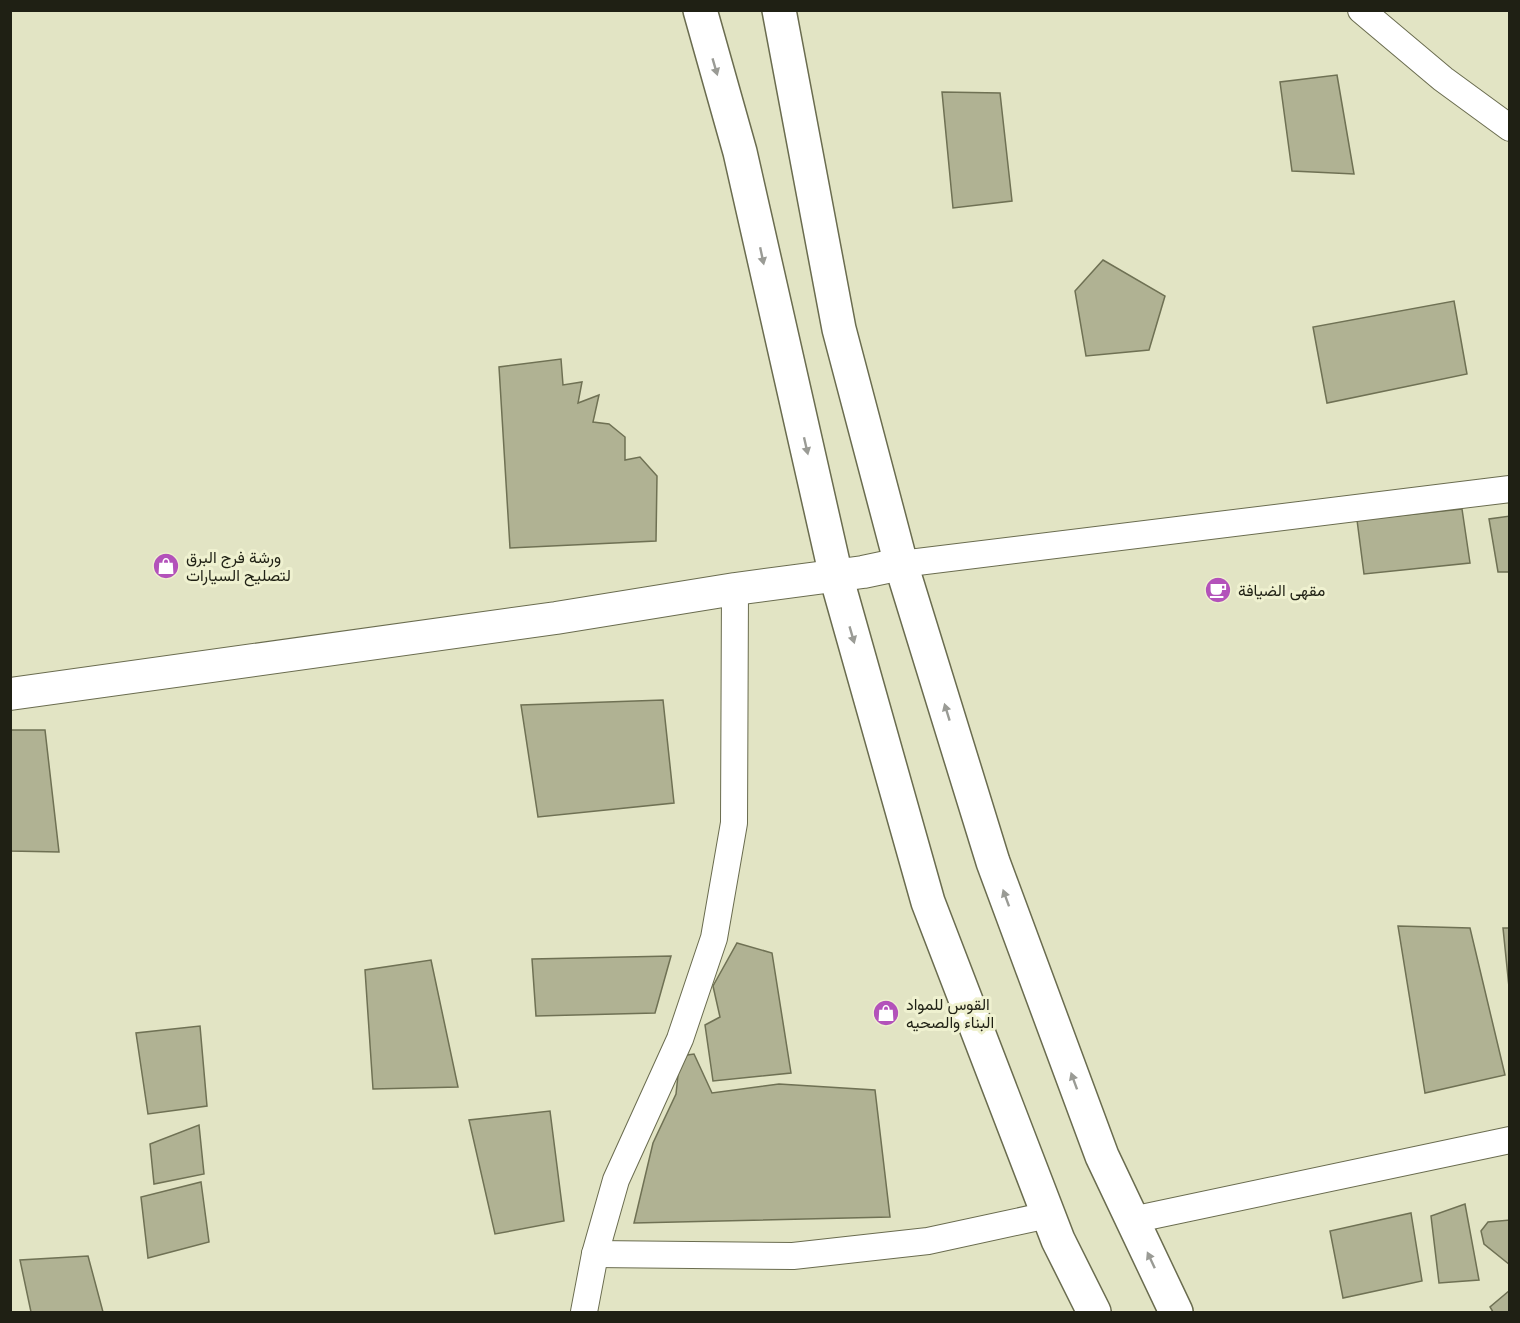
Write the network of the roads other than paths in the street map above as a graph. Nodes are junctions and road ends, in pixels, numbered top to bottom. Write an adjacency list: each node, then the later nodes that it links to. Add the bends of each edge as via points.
1 (700, 10): 7 (main road, one-way to 7, via 740,152)
2 (779, 10): 6 (main road, via 839,329)
3 (1360, 10): 4 (street)
4 (1509, 128)
5 (1509, 489): 6 (street)
6 (901, 564): 7 (street); 12 (main road, one-way to 6, via 1102,1156 993,862)
7 (836, 576): 8 (street); 11 (main road, one-way to 11, via 928,902)
8 (735, 589): 9 (street, via 556,618); 13 (street, via 734,823 714,938 680,1039 616,1180)
9 (10, 693)
10 (1509, 1140): 12 (street)
11 (1048, 1215): 13 (street, via 928,1241 793,1257); 15 (main road)
12 (1132, 1220): 16 (main road, one-way to 12)
13 (595, 1254): 14 (street)
14 (584, 1312)
15 (1094, 1312)
16 (1176, 1312)

